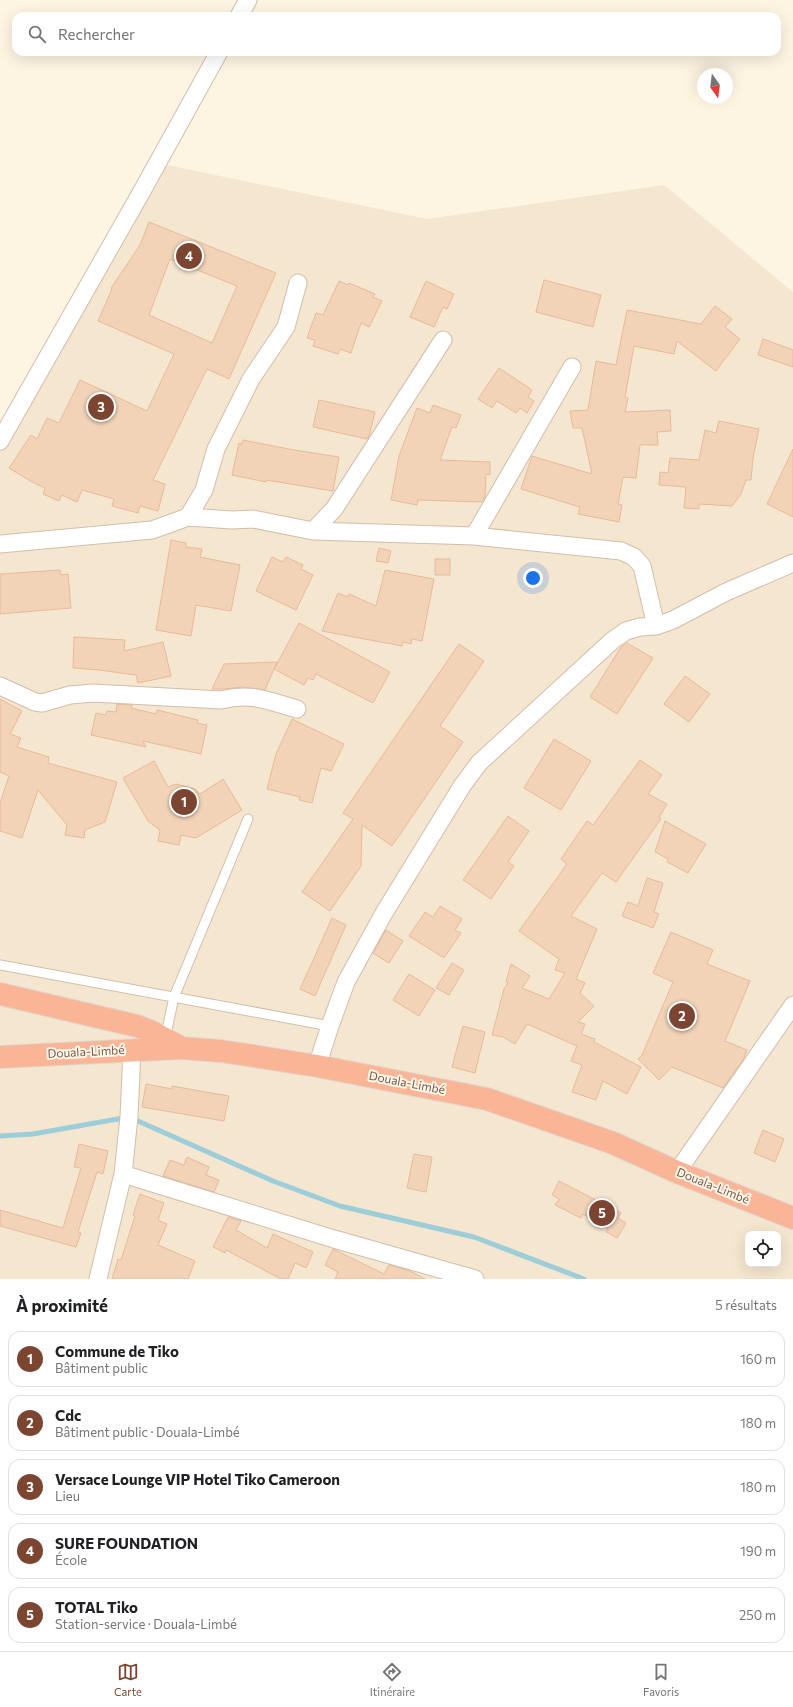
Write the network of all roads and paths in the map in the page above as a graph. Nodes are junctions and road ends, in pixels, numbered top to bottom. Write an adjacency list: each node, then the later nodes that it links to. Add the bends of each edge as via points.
1 (248, 0): 2 (street)
2 (241, 12)
3 (217, 56): 7 (street)
4 (298, 283): 8 (street, via 286,327 251,379 216,449 204,490)
5 (443, 340): 9 (street, via 334,509)
6 (572, 367): 10 (street)
7 (0, 441)
8 (188, 517): 9 (street, via 253,519); 11 (street, via 152,530)
9 (313, 532): 10 (street)
10 (474, 536): 13 (street, via 620,551 634,557 642,566)
11 (0, 544)
12 (793, 563): 13 (street)
13 (656, 626): 21 (street, via 626,631 612,640 479,763 462,786 384,913 346,982)
14 (0, 686): 15 (street, via 34,702 42,703 70,695 92,693 220,700 235,696 254,697)
15 (297, 709)
16 (248, 819): 19 (lane)
17 (0, 965): 19 (lane)
18 (0, 994): 22 (highway, via 136,1026)
19 (174, 997): 21 (lane); 22 (lane)
20 (793, 1005): 26 (street)
21 (330, 1026): 25 (street)
22 (173, 1044): 23 (highway, Douala-Limbé); 25 (highway, Douala-Limbé)
23 (132, 1049): 24 (highway, Douala-Limbé); 27 (street)
24 (0, 1057)
25 (317, 1066): 26 (highway, Douala-Limbé, via 487,1099 613,1143)
26 (677, 1172): 28 (highway, Douala-Limbé)
27 (123, 1174): 29 (street); 30 (street)
28 (793, 1218)
29 (98, 1279)
30 (475, 1279)

